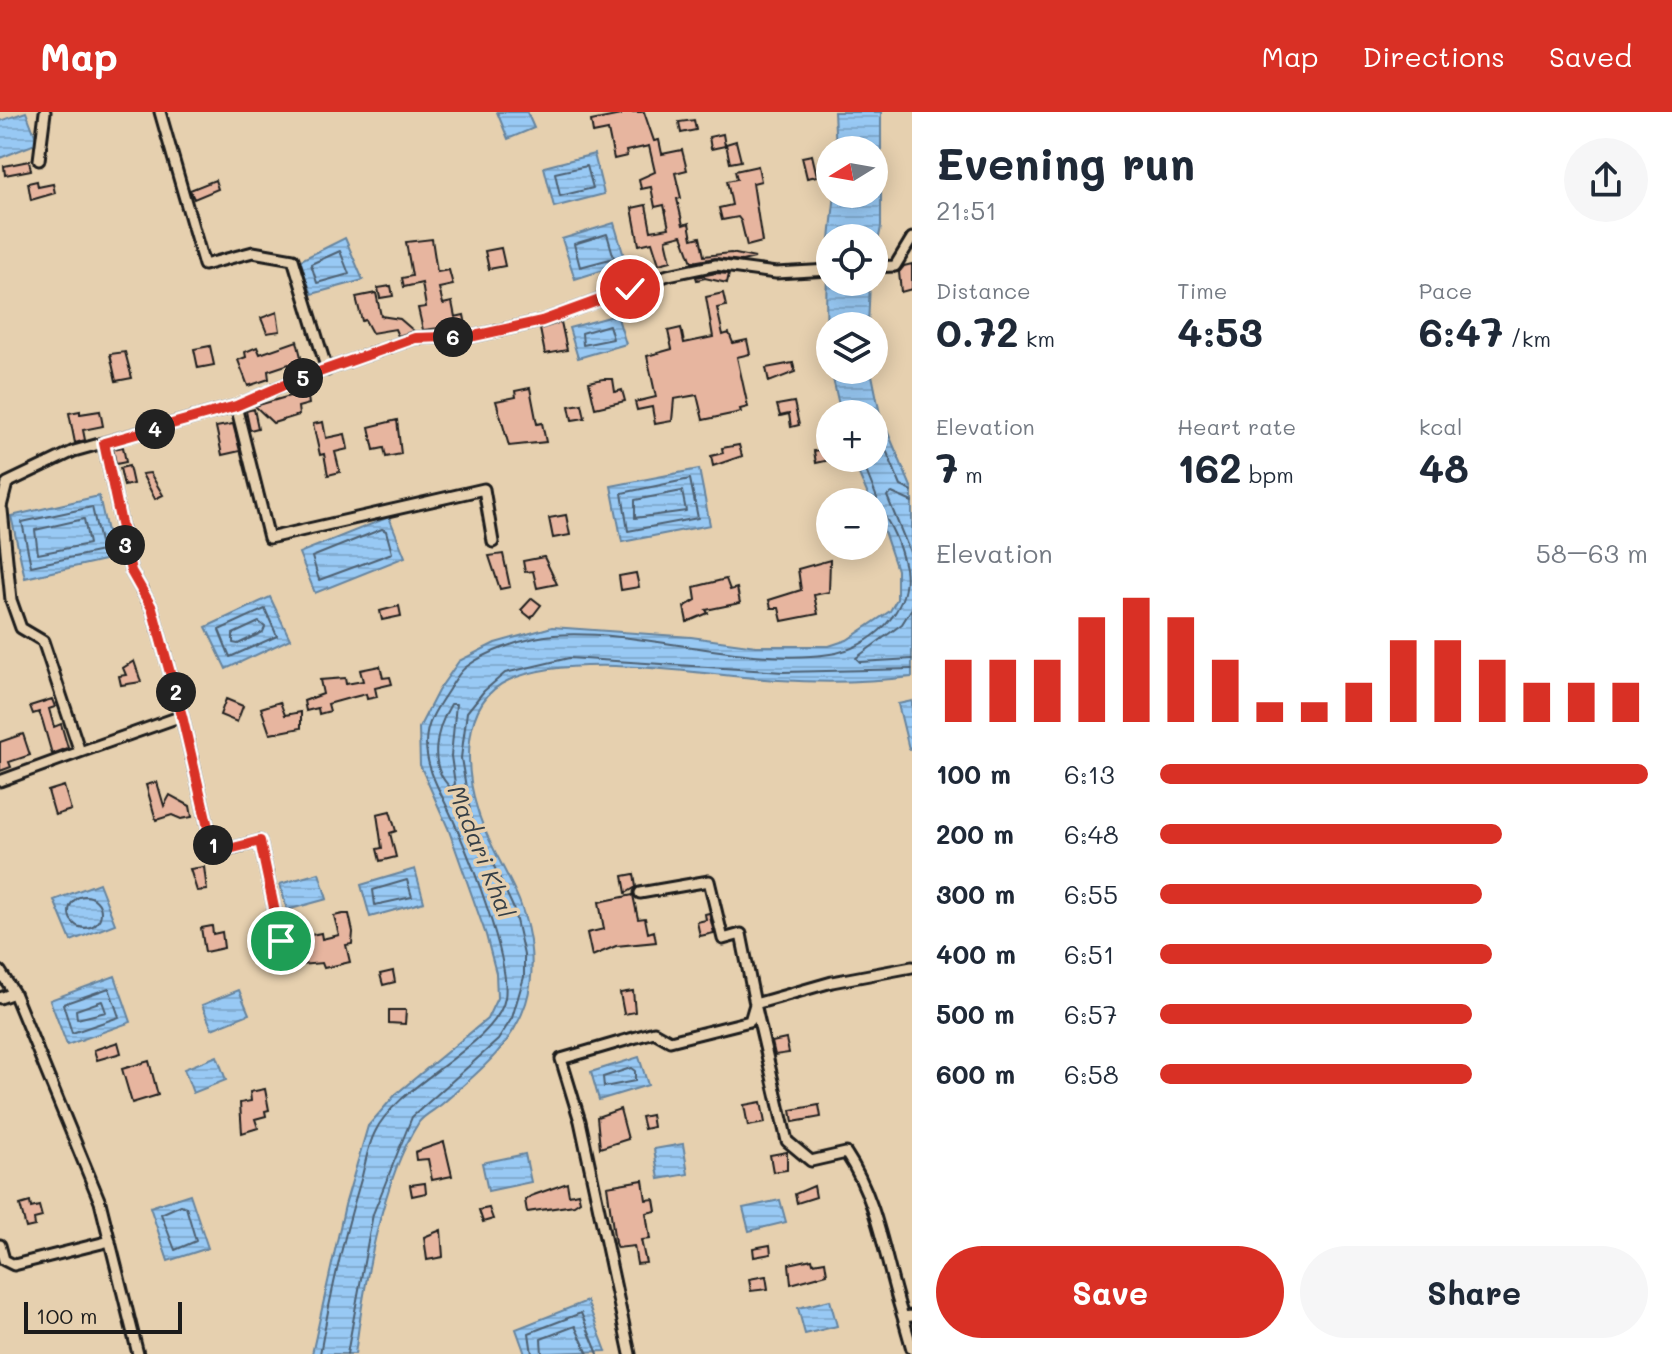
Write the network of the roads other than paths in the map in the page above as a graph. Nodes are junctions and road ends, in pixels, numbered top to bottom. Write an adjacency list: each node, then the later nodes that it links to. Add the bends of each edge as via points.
1 (45, 112): 3 (street)
2 (160, 112): 7 (street, via 204,265 253,252 293,259)
3 (39, 160)
4 (912, 238): 5 (street, via 895,266)
5 (888, 266)
6 (816, 271): 7 (street, via 776,273 716,265 668,275 542,321 474,336 415,338)
7 (327, 370): 8 (street)
8 (236, 406): 9 (street); 11 (street, via 269,538 484,489)
9 (104, 443): 10 (street, via 74,451 7,483); 12 (street, via 131,571 152,608)
10 (1, 510): 13 (street, via 11,600 21,628 43,641)
11 (493, 542)
12 (182, 716): 13 (street); 16 (street, via 214,853 260,841)
13 (80, 752): 14 (street)
14 (0, 781)
15 (640, 893): 21 (street, via 709,881 723,939 741,934)
16 (281, 941)
17 (912, 967): 21 (street)
18 (0, 971): 19 (street)
19 (14, 993): 20 (street); 22 (street, via 100,1202)
20 (0, 998)
21 (755, 1004): 24 (street, via 787,1141 811,1161 846,1153 856,1167 879,1221 889,1274); 27 (street, via 750,1021 670,1041 654,1032 561,1059 580,1121)
22 (110, 1241): 23 (street, via 14,1265 4,1260); 26 (street)
23 (0, 1245)
24 (908, 1316): 25 (street)
25 (912, 1349)
26 (138, 1354)
27 (630, 1354)

